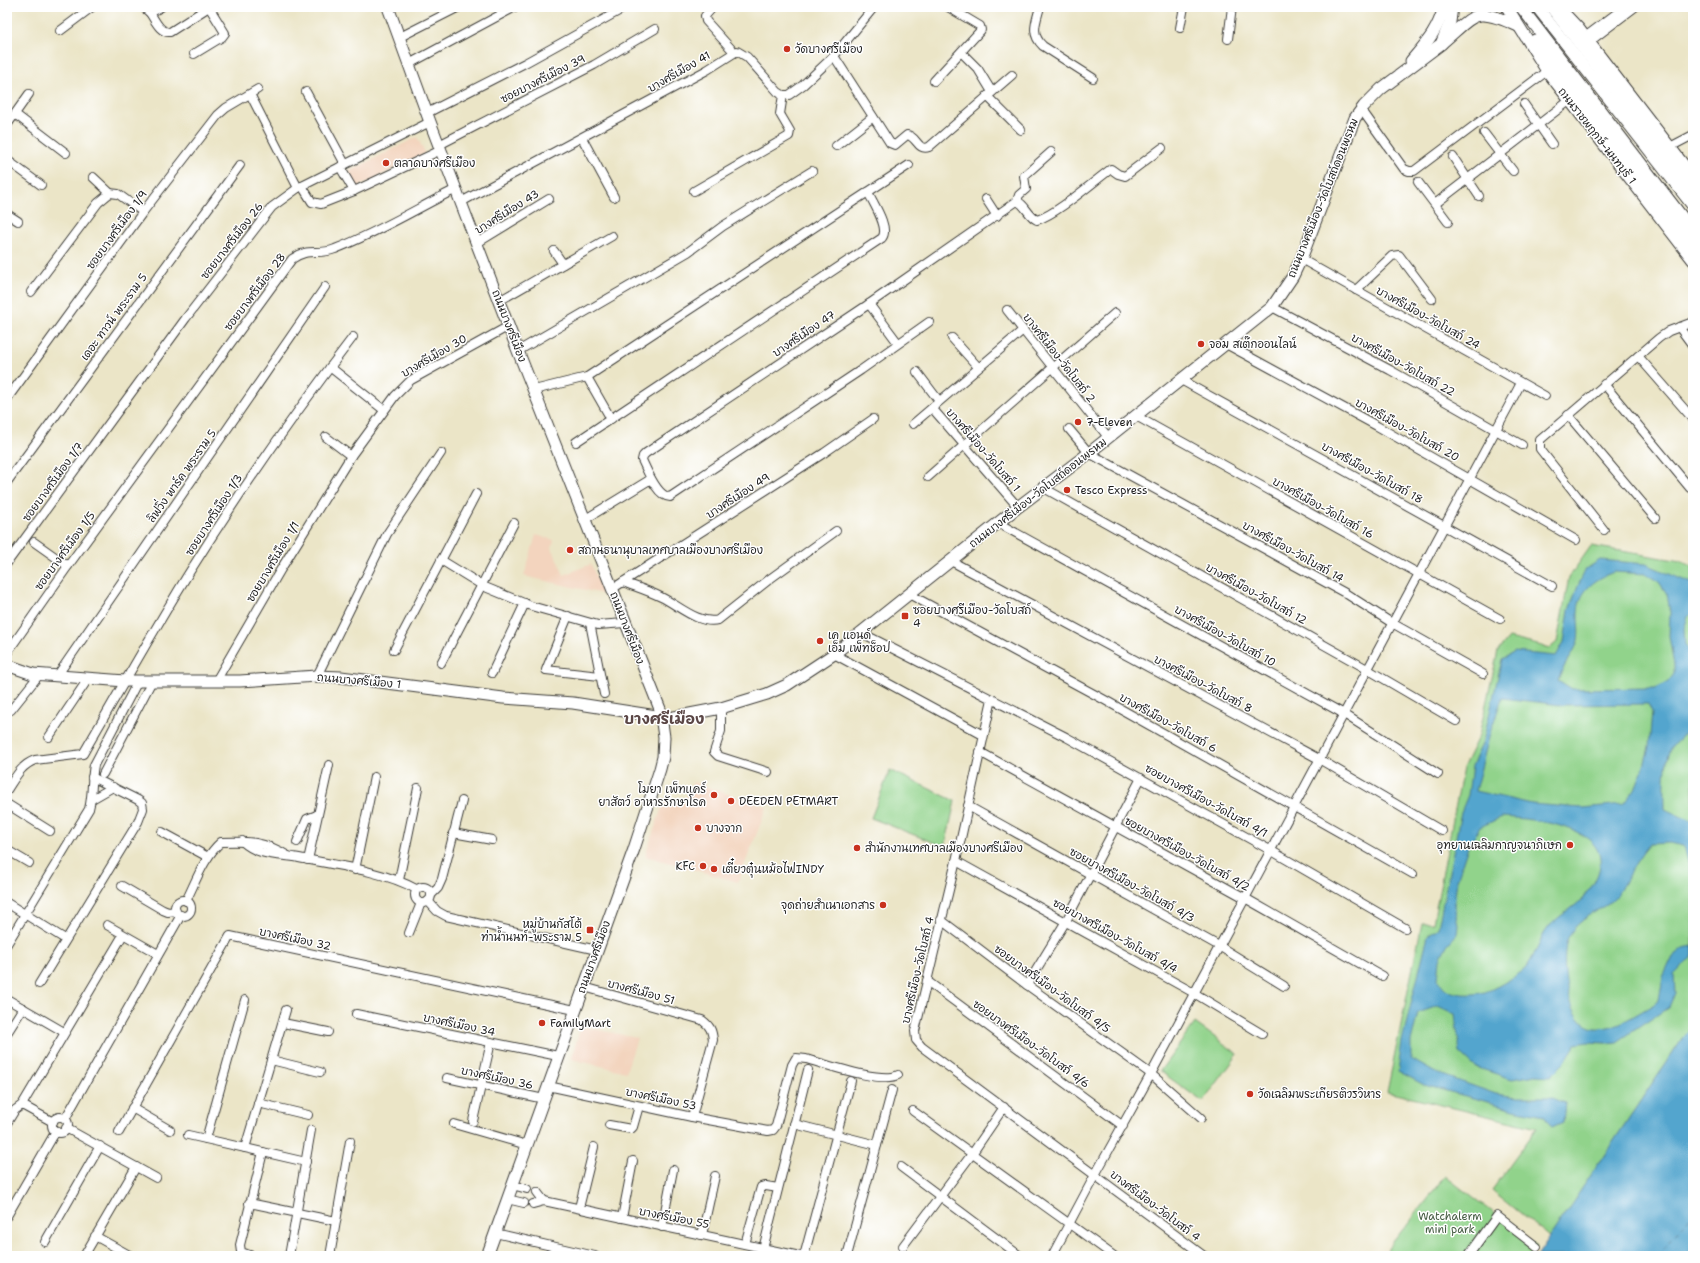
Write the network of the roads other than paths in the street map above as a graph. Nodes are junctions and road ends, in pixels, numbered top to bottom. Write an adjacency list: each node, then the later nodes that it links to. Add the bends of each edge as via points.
1 (92, 7): 28 (street)
2 (143, 7): 24 (street)
3 (161, 7): 24 (street)
4 (209, 7): 24 (street, via 170,32 162,30); 35 (street, via 225,33)
5 (388, 7): 29 (street, ถนนบางศรีเมือง)
6 (459, 7): 29 (street)
7 (515, 7): 37 (street)
8 (626, 7): 54 (street, ซอยบางศรีเมือง 26)
9 (713, 7): 33 (street, via 705,16 706,21)
10 (874, 7): 36 (street)
11 (948, 7): 34 (street, via 981,27 980,32)
12 (1040, 7): 41 (street, via 1034,28 1037,41)
13 (1184, 7): 26 (street)
14 (1232, 7): 30 (street)
15 (1444, 7): 40 (street, ถนนบางศรีเมือง-วัดโบสถ์ดอนพรหม, via 1441,21 1434,34)
16 (1452, 7): 32 (street, via 1450,22)
17 (1507, 7): 25 (street, ถนนราชพฤกษ์-นนทบุรี 1); 104 (street, via 1539,44)
18 (1521, 7): 101 (street, ถนนราชพฤกษ์-นนทบุรี 1)
19 (1537, 7): 95 (street)
20 (1551, 7): 86 (street)
21 (1558, 7): 31 (street)
22 (1625, 7): 31 (street)
23 (1635, 7): 31 (street)
24 (150, 13)
25 (1519, 26): 32 (street, ถนนบางศรีเมือง-วัดโบสถ์ดอนพรหม, via 1492,14 1481,14 1473,17); 38 (street, ถนนราชพฤกษ์-นนทบุรี 1)
26 (1180, 28)
27 (656, 29): 63 (street, ซอยบางศรีเมือง 39)
28 (60, 31)
29 (400, 37): 37 (street, ถนนบางศรีเมือง)
30 (1228, 38)
31 (1587, 39): 64 (street)
32 (1441, 44): 40 (street, ถนนบางศรีเมือง-วัดโบสถ์ดอนพรหม)
33 (734, 52): 48 (street, via 741,52); 60 (street, บางศรีเมือง 41, via 707,70)
34 (962, 52): 42 (street); 47 (street, via 978,68)
35 (194, 54)
36 (834, 56): 48 (street, via 803,85 789,95); 53 (street)
37 (409, 64): 54 (street, ถนนบางศรีเมือง)
38 (1547, 71): 49 (street, ถนนราชพฤกษ์-นนทบุรี 1); 51 (street, via 1414,171 1404,169)
39 (1012, 75): 47 (street)
40 (1397, 76): 51 (street, ถนนบางศรีเมือง-วัดโบสถ์ดอนพรหม)
41 (1093, 78)
42 (934, 81)
43 (258, 89): 46 (street, ซอยบางศรีเมือง 1/9)
44 (306, 92): 73 (street)
45 (29, 94): 52 (street)
46 (250, 94): 81 (street); 96 (street, ซอยบางศรีเมือง 1/9, via 218,115)
47 (990, 94): 53 (street, via 925,148 920,147 909,135 892,145); 57 (street)
48 (783, 95): 84 (street, via 780,114 790,131 789,136)
49 (1569, 101): 56 (street); 107 (street, ถนนราชพฤกษ์-นนทบุรี 1)
50 (1524, 104): 56 (street)
51 (1361, 109): 106 (street, ถนนบางศรีเมือง-วัดโบสถ์ดอนพรหม, via 1345,142)
52 (15, 114): 55 (street); 67 (street)
53 (873, 117): 62 (street)
54 (429, 118): 63 (street, ถนนบางศรีเมือง); 73 (street, ซอยบางศรีเมือง 26)
55 (7, 125)
56 (1538, 125): 61 (street); 68 (street)
57 (1021, 130)
58 (1484, 134): 68 (street)
59 (1693, 136): 64 (street)
60 (582, 138): 89 (street); 93 (street, บางศรีเมือง 41)
61 (1552, 144)
62 (836, 146)
63 (440, 147): 82 (street, ถนนบางศรีเมือง); 83 (street, ซอยบางศรีเมือง 39)
64 (1670, 147): 77 (street)
65 (1162, 148): 92 (street, via 1125,176 1111,168 1043,218 1033,218 1022,203)
66 (1051, 152): 92 (street, via 1024,176 1026,189)
67 (66, 153)
68 (1500, 154): 75 (street); 78 (street)
69 (1453, 157): 78 (street)
70 (7, 160): 80 (street)
71 (240, 165): 165 (street, เดอะ ทาวน์ พระราม 5)
72 (909, 165): 85 (street)
73 (343, 166): 81 (street, ซอยบางศรีเมือง 26); 83 (street)
74 (812, 171): 128 (street, via 723,226 688,252)
75 (1513, 172)
76 (93, 177): 87 (street)
77 (1693, 177)
78 (1468, 178): 88 (street); 94 (street)
79 (1418, 182): 94 (street)
80 (41, 185)
81 (300, 187): 83 (street, ซอยบางศรีเมือง 39, via 316,204); 152 (street, ซอยบางศรีเมือง 26, via 272,207 260,220)
82 (456, 189): 93 (street, ถนนบางศรีเมือง); 161 (street, ซอยบางศรีเมือง 28, via 349,244 325,252 306,252 292,259)
83 (354, 191)
84 (694, 191)
85 (868, 192): 134 (street); 147 (street, via 885,227 882,238)
86 (1693, 192)
87 (110, 193): 96 (street, via 118,194); 111 (street, via 98,203)
88 (1480, 196)
89 (614, 197)
90 (549, 199): 103 (street, บางศรีเมือง 43)
91 (986, 199): 98 (street)
92 (1017, 201): 98 (street, บางศรีเมือง 47)
93 (461, 202): 103 (street, ถนนบางศรีเมือง)
94 (1434, 204): 100 (street)
95 (1693, 206)
96 (143, 212): 140 (street, ซอยบางศรีเมือง 1/9)
97 (7, 214): 99 (street)
98 (996, 216): 114 (street, บางศรีเมือง 47)
99 (18, 221)
100 (1448, 222)
101 (1693, 231)
102 (612, 236): 108 (street)
103 (477, 243): 113 (street, ถนนบางศรีเมือง)
104 (1693, 246)
105 (554, 250): 108 (street)
106 (1301, 259): 110 (street, บางศรีเมือง-วัดโบสถ์ 24); 115 (street, ถนนบางศรีเมือง-วัดโบสถ์ดอนพรหม)
107 (1693, 260)
108 (563, 264): 113 (street)
109 (325, 287): 205 (street, ลิฟวิ่ง พาร์ค พระราม 5)
110 (1356, 290): 112 (street, via 1392,256 1398,255); 136 (street, บางศรีเมือง-วัดโบสถ์ 24)
111 (31, 292)
112 (1432, 299)
113 (499, 301): 120 (street, ถนนบางศรีเมือง)
114 (869, 304): 125 (street); 164 (street, บางศรีเมือง 47, via 646,453 642,460)
115 (1272, 307): 126 (street, ถนนบางศรีเมือง-วัดโบสถ์ดอนพรหม); 151 (street, บางศรีเมือง-วัดโบสถ์ 22)
116 (1007, 310): 122 (street, บางศรีเมือง-วัดโบสถ์ 2)
117 (1115, 313): 132 (street)
118 (929, 322): 125 (street)
119 (1693, 322): 121 (street)
120 (509, 326): 128 (street, ถนนบางศรีเมือง); 143 (street, บางศรีเมือง 30, via 411,380)
121 (1679, 327): 127 (street); 129 (street, via 1659,338)
122 (1023, 330): 131 (street); 132 (street, บางศรีเมือง-วัดโบสถ์ 2)
123 (353, 337): 130 (street, ซอยบางศรีเมือง 1/3)
124 (952, 338): 131 (street)
125 (898, 343): 164 (street, บางศรีเมือง 47, via 835,388 670,497 666,497)
126 (1226, 344): 135 (street, ถนนบางศรีเมือง-วัดโบสถ์ดอนพรหม); 163 (street, บางศรีเมือง-วัดโบสถ์ 20)
127 (1693, 346)
128 (518, 351): 138 (street, ถนนบางศรีเมือง)
129 (1638, 356): 137 (street); 146 (street)
130 (330, 367): 143 (street); 209 (street, ซอยบางศรีเมือง 1/3, via 205,549)
131 (978, 368): 141 (street)
132 (1052, 368): 154 (street, บางศรีเมือง-วัดโบสถ์ 2); 157 (street)
133 (917, 372): 141 (street)
134 (586, 377): 138 (street); 147 (street)
135 (1181, 380): 145 (street, ถนนบางศรีเมือง-วัดโบสถ์ดอนพรหม); 174 (street, บางศรีเมือง-วัดโบสถ์ 18)
136 (1520, 383): 139 (street, บางศรีเมือง-วัดโบสถ์ 24); 151 (street)
137 (1604, 384): 144 (street); 167 (street)
138 (534, 390): 171 (street, ถนนบางศรีเมือง)
139 (1545, 396)
140 (7, 399)
141 (939, 400): 142 (street)
142 (932, 408): 149 (street); 157 (street, บางศรีเมือง-วัดโบสถ์ 1)
143 (384, 410): 160 (street, บางศรีเมือง 30)
144 (1568, 415): 170 (street); 175 (street, via 1542,437 1540,449)
145 (1136, 416): 154 (street, ถนนบางศรีเมือง-วัดโบสถ์ดอนพรหม); 183 (street, บางศรีเมือง-วัดโบสถ์ 16)
146 (1693, 418)
147 (611, 419): 155 (street)
148 (873, 419): 184 (street, บางศรีเมือง 49)
149 (912, 424)
150 (1070, 430): 159 (street)
151 (1495, 430): 156 (street, บางศรีเมือง-วัดโบสถ์ 22); 163 (street)
152 (102, 432): 181 (street, ซอยบางศรีเมือง 1/7)
153 (326, 437): 160 (street)
154 (1108, 437): 159 (street, ถนนบางศรีเมือง-วัดโบสถ์ดอนพรหม)
155 (576, 442)
156 (1522, 445)
157 (965, 446): 162 (street); 169 (street, บางศรีเมือง-วัดโบสถ์ 1)
158 (441, 452): 206 (street, via 387,534)
159 (1089, 453): 166 (street, ถนนบางศรีเมือง-วัดโบสถ์ดอนพรหม); 194 (street, บางศรีเมือง-วัดโบสถ์ 14, via 1345,593)
160 (351, 456): 212 (street, ซอยบางศรีเมือง 1/1)
161 (142, 464): 182 (street, ซอยบางศรีเมือง 1/5)
162 (928, 477)
163 (1470, 478): 174 (street); 177 (street, บางศรีเมือง-วัดโบสถ์ 20)
164 (651, 479): 171 (street)
165 (7, 482)
166 (1044, 488): 169 (street, ถนนบางศรีเมือง-วัดโบสถ์ดอนพรหม); 201 (street, บางศรีเมือง-วัดโบสถ์ 12)
167 (1690, 488)
168 (476, 494): 179 (street)
169 (1018, 507): 173 (street, ถนนบางศรีเมือง-วัดโบสถ์ดอนพรหม)
170 (1655, 518)
171 (584, 520): 187 (street, ถนนบางศรีเมือง)
172 (514, 523): 185 (street)
173 (998, 524): 180 (street, ถนนบางศรีเมือง-วัดโบสถ์ดอนพรหม); 217 (street, บางศรีเมือง-วัดโบสถ์ 10)
174 (1444, 526): 183 (street); 186 (street, บางศรีเมือง-วัดโบสถ์ 18)
175 (1604, 530)
176 (836, 531): 184 (street, via 718,620 707,621 662,597)
177 (1576, 540)
178 (34, 542): 182 (street)
179 (441, 560): 185 (street); 196 (street)
180 (952, 561): 188 (street, ถนนบางศรีเมือง-วัดโบสถ์ดอนพรหม); 223 (street, บางศรีเมือง-วัดโบสถ์ 8)
181 (7, 563)
182 (68, 566): 197 (street, ซอยบางศรีเมือง 1/5)
183 (1418, 574): 191 (street, บางศรีเมือง-วัดโบสถ์ 16); 194 (street)
184 (623, 582): 187 (street, บางศรีเมือง 49)
185 (482, 585): 189 (street); 199 (street)
186 (1552, 586)
187 (612, 589): 192 (street, ถนนบางศรีเมือง)
188 (909, 594): 195 (street, ถนนบางศรีเมือง-วัดโบสถ์ดอนพรหม); 238 (street, บางศรีเมือง-วัดโบสถ์ 6)
189 (525, 603): 190 (street); 202 (street)
190 (568, 616): 193 (street); 207 (street, via 546,670)
191 (1500, 619)
192 (625, 622): 193 (street, via 598,625); 218 (street, ถนนบางศรีเมือง)
193 (590, 623): 207 (street)
194 (1392, 623): 201 (street); 203 (street, บางศรีเมือง-วัดโบสถ์ 14)
195 (860, 632): 198 (street, ถนนบางศรีเมือง-วัดโบสถ์ดอนพรหม); 214 (street)
196 (394, 650)
197 (7, 653)
198 (834, 654): 215 (street, ถนนบางศรีเมือง-วัดโบสถ์ดอนพรหม, via 767,694); 220 (street)
199 (441, 663)
200 (7, 666): 204 (street, ถนนบางศรีเมือง 1)
201 (1367, 669): 217 (street); 219 (street, บางศรีเมือง-วัดโบสถ์ 12)
202 (492, 673)
203 (1483, 674)
204 (39, 675): 205 (street, ถนนบางศรีเมือง 1); 216 (street)
205 (57, 676): 208 (street, ถนนบางศรีเมือง 1)
206 (317, 676): 212 (street, ถนนบางศรีเมือง 1, via 279,680); 218 (street, ถนนบางศรีเมือง 1, via 503,698 572,703)
207 (600, 676): 213 (street)
208 (88, 679): 209 (street, ถนนบางศรีเมือง 1); 221 (street)
209 (125, 681): 210 (street, ถนนบางศรีเมือง 1); 233 (street, ซอยบางศรีเมือง 1/3, via 83,754 29,762 18,772)
210 (138, 681): 211 (street, ถนนบางศรีเมือง 1); 228 (street, via 94,765)
211 (152, 681): 212 (street, ถนนบางศรีเมือง 1); 226 (street)
212 (216, 681)
213 (604, 694)
214 (992, 699): 220 (street, บางศรีเมือง-วัดโบสถ์ 4); 230 (street, ซอยบางศรีเมือง-วัดโบสถ์ 4/1)
215 (721, 708): 218 (street, ถนนบางศรีเมือง-วัดโบสถ์ดอนพรหม); 225 (street, via 721,731 714,752 718,756)
216 (11, 710)
217 (1344, 714): 223 (street); 227 (street, บางศรีเมือง-วัดโบสถ์ 10)
218 (662, 717): 274 (street, ถนนบางศรีเมือง, via 664,757)
219 (1456, 721)
220 (983, 735): 222 (street, บางศรีเมือง-วัดโบสถ์ 4)
221 (49, 737)
222 (980, 752): 237 (street, บางศรีเมือง-วัดโบสถ์ 4); 240 (street, ซอยบางศรีเมือง-วัดโบสถ์ 4/2)
223 (1319, 759): 238 (street); 241 (street, บางศรีเมือง-วัดโบสถ์ 8)
224 (329, 765): 239 (street)
225 (768, 772)
226 (103, 774)
227 (1438, 774)
228 (92, 777): 231 (street); 234 (street)
229 (374, 777): 253 (street)
230 (1141, 778): 240 (street); 248 (street, ซอยบางศรีเมือง-วัดโบสถ์ 4/1)
231 (113, 787): 234 (street); 271 (street, via 138,800 142,803 143,809 138,822)
232 (418, 788): 256 (street)
233 (7, 790)
234 (92, 799): 264 (street, via 89,809)
235 (462, 801): 244 (street)
236 (7, 804): 242 (street)
237 (968, 806): 251 (street, บางศรีเมือง-วัดโบสถ์ 4); 254 (street, ซอยบางศรีเมือง-วัดโบสถ์ 4/3)
238 (1294, 806): 248 (street); 255 (street, บางศรีเมือง-วัดโบสถ์ 6)
239 (317, 816): 246 (street, via 308,820); 250 (street)
240 (1116, 827): 254 (street); 259 (street, ซอยบางศรีเมือง-วัดโบสถ์ 4/2)
241 (1442, 831)
242 (50, 832)
243 (162, 832): 249 (street)
244 (453, 833): 245 (street); 260 (street, via 442,879 438,888)
245 (492, 840)
246 (297, 842)
247 (7, 850): 252 (street)
248 (1270, 850): 259 (street); 268 (street, ซอยบางศรีเมือง-วัดโบสถ์ 4/1)
249 (208, 857): 250 (street, via 221,842 252,841 276,848 288,856); 261 (street)
250 (308, 860): 253 (street)
251 (956, 861): 265 (street, บางศรีเมือง-วัดโบสถ์ 4); 266 (street, ซอยบางศรีเมือง-วัดโบสถ์ 4/4)
252 (29, 863)
253 (355, 870): 256 (street)
254 (1090, 874): 266 (street); 273 (street, ซอยบางศรีเมือง-วัดโบสถ์ 4/3)
255 (1413, 874)
256 (398, 880): 258 (street)
257 (122, 886): 263 (street, via 163,910)
258 (416, 889): 260 (street, via 415,898); 260 (street, via 429,889)
259 (1245, 898): 273 (street); 276 (street, ซอยบางศรีเมือง-วัดโบสถ์ 4/2)
260 (427, 899): 269 (street); 274 (street, via 437,911 446,916)
261 (186, 901): 263 (street, via 177,902 175,908); 263 (street, via 190,906 187,914)
262 (7, 903): 264 (street)
263 (178, 913): 275 (street)
264 (25, 914): 271 (street); 272 (street)
265 (941, 920): 277 (street, บางศรีเมือง-วัดโบสถ์ 4); 279 (street, ซอยบางศรีเมือง-วัดโบสถ์ 4/5)
266 (1066, 921): 279 (street); 282 (street, ซอยบางศรีเมือง-วัดโบสถ์ 4/4)
267 (107, 925): 270 (street)
268 (1406, 928)
269 (409, 933)
270 (123, 935): 275 (street); 290 (street)
271 (65, 939): 278 (street)
272 (7, 944)
273 (1219, 946): 280 (street, ซอยบางศรีเมือง-วัดโบสถ์ 4/3); 282 (street)
274 (597, 950): 281 (street, ถนนบางศรีเมือง)
275 (158, 954): 316 (street)
276 (1382, 976)
277 (927, 981): 310 (street, บางศรีเมือง-วัดโบสถ์ 4, via 915,1031 916,1040); 323 (street, ซอยบางศรีเมือง-วัดโบสถ์ 4/6)
278 (39, 984)
279 (1027, 985): 299 (street, ซอยบางศรีเมือง-วัดโบสถ์ 4/5)
280 (1284, 986)
281 (584, 988): 287 (street, ถนนบางศรีเมือง); 314 (street, บางศรีเมือง 51, via 702,1020 709,1025 713,1040)
282 (1194, 993): 293 (street, ซอยบางศรีเมือง-วัดโบสถ์ 4/4); 299 (street)
283 (7, 999): 285 (street)
284 (245, 1000): 331 (street)
285 (23, 1008): 290 (street); 292 (street)
286 (286, 1010): 289 (street)
287 (575, 1010): 295 (street, ถนนบางศรีเมือง); 311 (street, บางศรีเมือง 32, via 230,936)
288 (356, 1014): 294 (street, บางศรีเมือง 34)
289 (283, 1023): 291 (street); 296 (street)
290 (64, 1032): 308 (street)
291 (328, 1032)
292 (7, 1033)
293 (1262, 1034)
294 (491, 1042): 295 (street, บางศรีเมือง 34); 303 (street)
295 (558, 1056): 304 (street, ถนนบางศรีเมือง)
296 (271, 1060): 298 (street); 307 (street)
297 (808, 1070): 321 (street)
298 (320, 1072)
299 (1151, 1074): 315 (street, ซอยบางศรีเมือง-วัดโบสถ์ 4/5); 323 (street)
300 (898, 1075): 314 (street, บางศรีเมือง 53, via 893,1078 880,1078 796,1058 773,1130)
301 (447, 1078): 303 (street, บางศรีเมือง 36)
302 (852, 1081): 330 (street)
303 (481, 1086): 306 (street, บางศรีเมือง 36); 317 (street)
304 (548, 1086): 306 (street, ถนนบางศรีเมือง); 309 (street, บางศรีเมือง 53)
305 (892, 1090): 334 (street)
306 (544, 1099): 333 (street, ถนนบางศรีเมือง)
307 (258, 1103): 313 (street); 337 (street)
308 (22, 1105): 318 (street); 319 (street, via 15,1110)
309 (639, 1106): 314 (street, บางศรีเมือง 53); 322 (street, via 633,1127)
310 (1004, 1107): 339 (street); 345 (street, บางศรีเมือง-วัดโบสถ์ 4)
311 (132, 1108): 325 (street); 328 (street, บางศรีเมือง 32)
312 (913, 1111): 339 (street)
313 (308, 1115)
314 (692, 1117)
315 (1201, 1118)
316 (64, 1119): 318 (street, via 59,1117); 324 (street, via 67,1123)
317 (473, 1121)
318 (53, 1122): 327 (street, via 52,1126)
319 (7, 1123)
320 (454, 1124): 333 (street)
321 (794, 1124): 330 (street); 349 (street)
322 (609, 1125)
323 (1123, 1126): 345 (street)
324 (66, 1128): 327 (street, via 63,1132); 335 (street)
325 (170, 1130)
326 (311, 1130): 341 (street)
327 (56, 1131): 360 (street)
328 (118, 1132)
329 (188, 1135): 331 (street)
330 (837, 1135): 334 (street); 381 (street)
331 (206, 1139): 337 (street)
332 (350, 1141): 362 (street)
333 (527, 1145): 348 (street, ถนนบางศรีเมือง)
334 (877, 1145): 382 (street)
335 (100, 1146): 342 (street); 368 (street)
336 (594, 1147): 358 (street)
337 (245, 1148): 338 (street)
338 (263, 1152): 341 (street); 355 (street)
339 (972, 1154): 352 (street); 363 (street)
340 (633, 1161): 361 (street)
341 (306, 1162): 359 (street)
342 (136, 1167): 347 (street); 367 (street)
343 (901, 1167): 352 (street)
344 (673, 1170): 364 (street)
345 (1095, 1175): 363 (street); 386 (street, บางศรีเมือง-วัดโบสถ์ 4)
346 (715, 1176): 366 (street)
347 (156, 1178)
348 (512, 1185): 350 (street); 353 (street, ถนนบางศรีเมือง)
349 (778, 1188): 369 (street, via 761,1187); 372 (street)
350 (527, 1189)
351 (537, 1192): 354 (street)
352 (940, 1196): 370 (street); 383 (street)
353 (507, 1199): 356 (street); 365 (street, ถนนบางศรีเมือง)
354 (544, 1201): 357 (street, บางศรีเมือง 55); 358 (street, บางศรีเมือง 55)
355 (249, 1203): 359 (street); 375 (street, via 240,1249 245,1255)
356 (524, 1203)
357 (533, 1204)
358 (579, 1208): 361 (street, บางศรีเมือง 55)
359 (297, 1213): 362 (street); 376 (street)
360 (7, 1216)
361 (622, 1218): 364 (street, บางศรีเมือง 55)
362 (336, 1221): 377 (street)
363 (1069, 1224): 384 (street); 385 (street)
364 (662, 1227): 366 (street, บางศรีเมือง 55)
365 (495, 1233): 378 (street, ถนนบางศรีเมือง); 379 (street)
366 (702, 1235): 369 (street, บางศรีเมือง 55)
367 (95, 1236): 373 (street); 374 (street)
368 (45, 1242)
369 (745, 1244): 372 (street, บางศรีเมือง 55)
370 (903, 1246)
371 (1537, 1247): 387 (street, via 1497,1216)
372 (763, 1249): 380 (street, บางศรีเมือง 55)
373 (84, 1256)
374 (131, 1256)
375 (252, 1256)
376 (289, 1256)
377 (330, 1256)
378 (487, 1256)
379 (595, 1256)
380 (800, 1256)
381 (804, 1256)
382 (847, 1256)
383 (1020, 1256)
384 (1052, 1256)
385 (1114, 1256)
386 (1204, 1256)
387 (1468, 1256)

